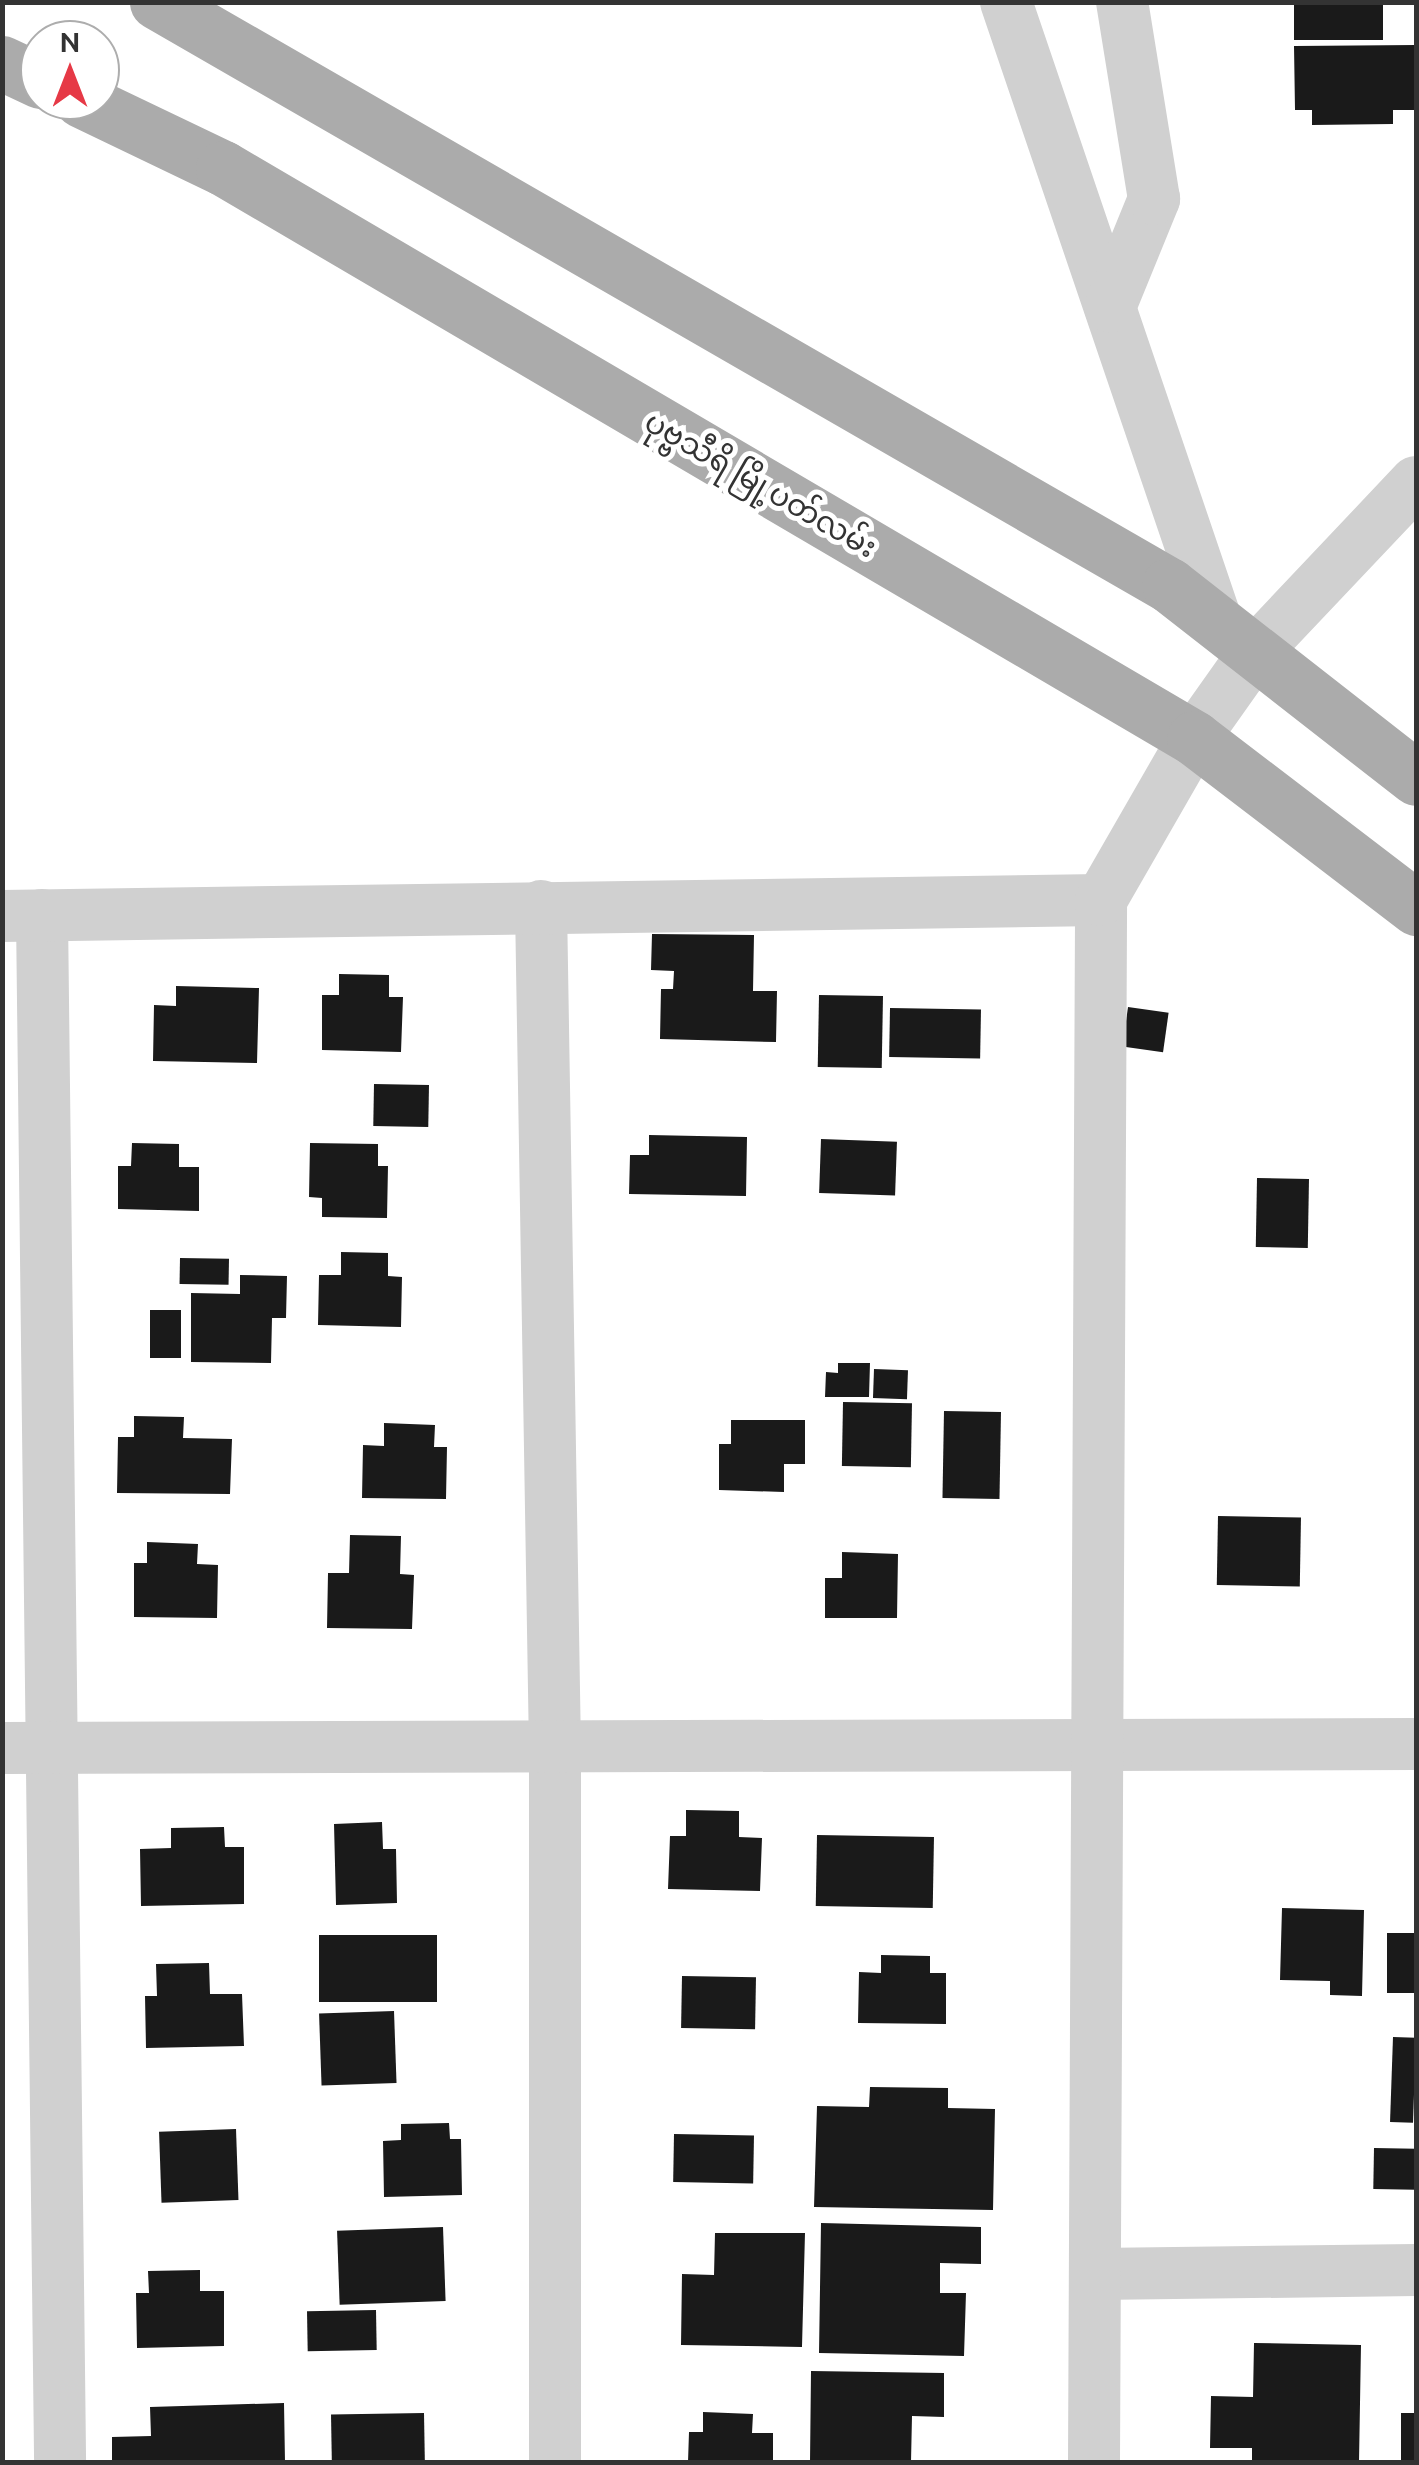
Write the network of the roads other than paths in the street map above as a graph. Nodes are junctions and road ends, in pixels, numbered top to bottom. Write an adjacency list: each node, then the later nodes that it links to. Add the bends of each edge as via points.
1 (157, 2): 7 (main road, via 1168,585)
2 (1006, 2): 5 (street)
3 (1122, 2): 5 (street, via 1154,199)
4 (120, 119): 8 (main road, ပုဗ္ဗသီရိ မြို့ပတ်လမ်း, via 223,168)
5 (1110, 308): 7 (street)
6 (1416, 482): 7 (street)
7 (1236, 638): 8 (street); 9 (main road)
8 (1194, 738): 10 (street); 12 (main road, ပုဗ္ဗသီရိ မြို့ပတ်လမ်း)
9 (1416, 778)
10 (1101, 900): 11 (street); 14 (street)
11 (541, 906): 13 (street); 17 (street)
12 (1416, 908)
13 (22, 915): 16 (street)
14 (1098, 1742): 15 (street); 17 (street); 19 (street)
15 (1416, 1744)
16 (27, 1748): 17 (street); 20 (street)
17 (555, 1748): 21 (street)
18 (1416, 2270): 19 (street)
19 (1096, 2274): 22 (street)
20 (60, 2462)
21 (555, 2462)
22 (1094, 2462)

